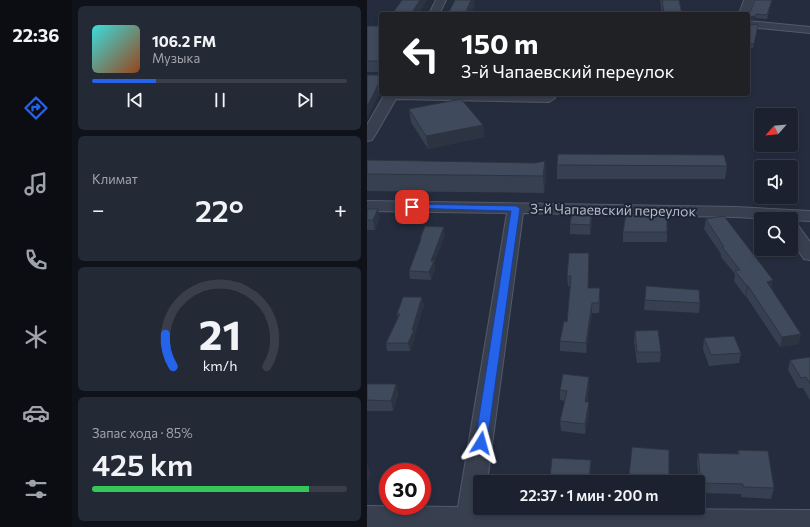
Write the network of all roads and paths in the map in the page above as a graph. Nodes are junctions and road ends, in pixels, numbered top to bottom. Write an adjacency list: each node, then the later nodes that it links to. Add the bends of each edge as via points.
1 (441, 0): 3 (street)
2 (749, 0): 4 (street)
3 (435, 12)
4 (745, 12)
5 (750, 24): 6 (street)
6 (810, 30)
7 (390, 96): 10 (street)
8 (444, 96): 9 (street)
9 (549, 98)
10 (367, 137)
11 (367, 206): 12 (street, 3-й Чапаевский переулок)
12 (516, 208): 13 (street, 3-й Чапаевский переулок, via 736,212); 20 (street)
13 (754, 215)
14 (810, 216): 15 (street, 3-й Чапаевский переулок)
15 (798, 218)
16 (798, 238): 17 (street)
17 (810, 255)
18 (367, 517): 20 (street)
19 (810, 522): 20 (street)
20 (469, 523)

